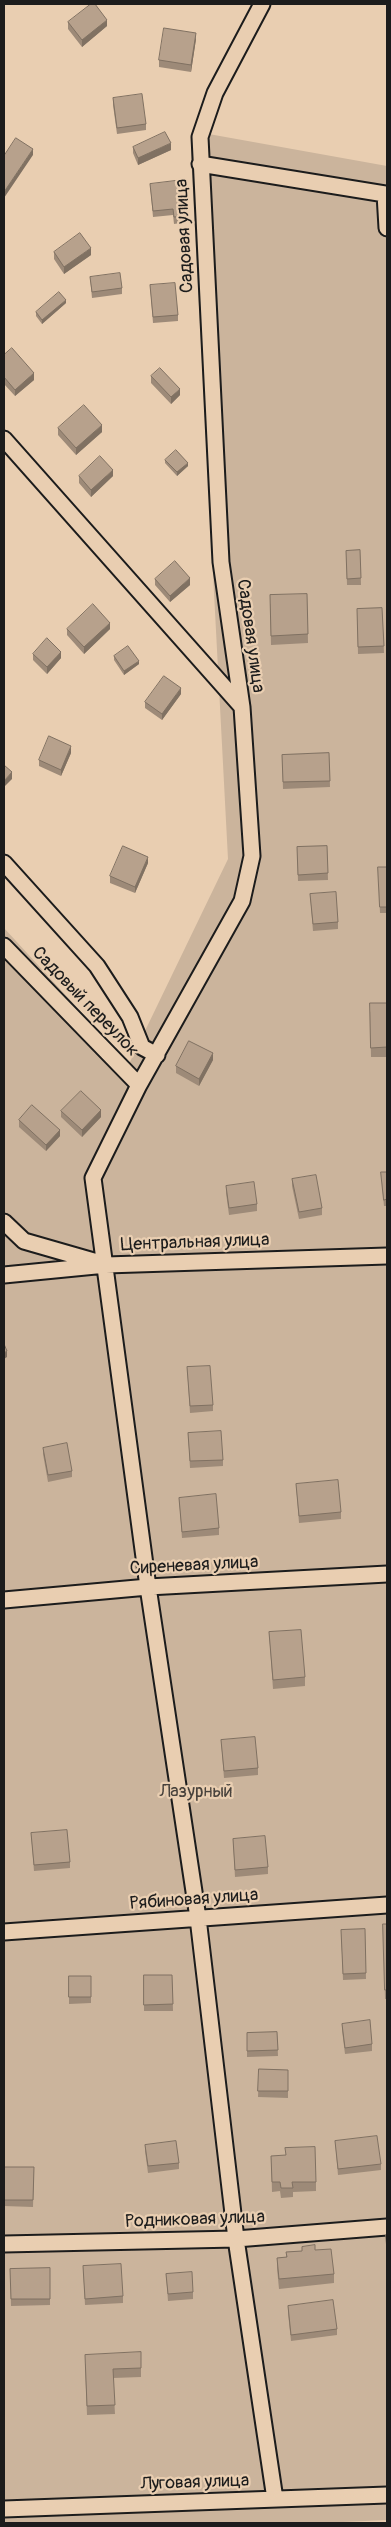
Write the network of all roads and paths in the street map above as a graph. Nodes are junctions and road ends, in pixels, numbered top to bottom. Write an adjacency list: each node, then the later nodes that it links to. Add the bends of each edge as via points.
1 (262, 4): 2 (street, Садовая улица, via 215,94 200,137)
2 (200, 164): 3 (street, via 385,194); 5 (street, Садовая улица, via 221,562)
3 (387, 228)
4 (4, 439): 5 (street)
5 (242, 707): 8 (street, Садовая улица, via 252,856 242,901)
6 (4, 863): 8 (street, via 97,966 130,1017 142,1047)
7 (4, 946): 9 (street, Садовый переулок)
8 (157, 1054): 9 (street, Садовая улица)
9 (140, 1085): 12 (street, Садовая улица, via 93,1178)
10 (4, 1222): 12 (street, via 24,1241)
11 (387, 1256): 12 (street, Центральная улица)
12 (106, 1265): 13 (street, Центральная улица); 15 (street, Садовая улица)
13 (4, 1275)
14 (387, 1574): 15 (street, Сиреневая улица)
15 (148, 1587): 16 (street, Сиреневая улица); 18 (street, Садовая улица)
16 (4, 1600)
17 (387, 1906): 18 (street, Рябиновая улица)
18 (198, 1918): 19 (street, Рябиновая улица); 21 (street, Садовая улица)
19 (4, 1932)
20 (387, 2227): 21 (street, Родниковая улица)
21 (236, 2238): 22 (street, Родниковая улица); 24 (street, Садовая улица)
22 (4, 2244)
23 (387, 2495): 24 (street, Луговая улица)
24 (275, 2499): 25 (street, Луговая улица)
25 (4, 2509)

